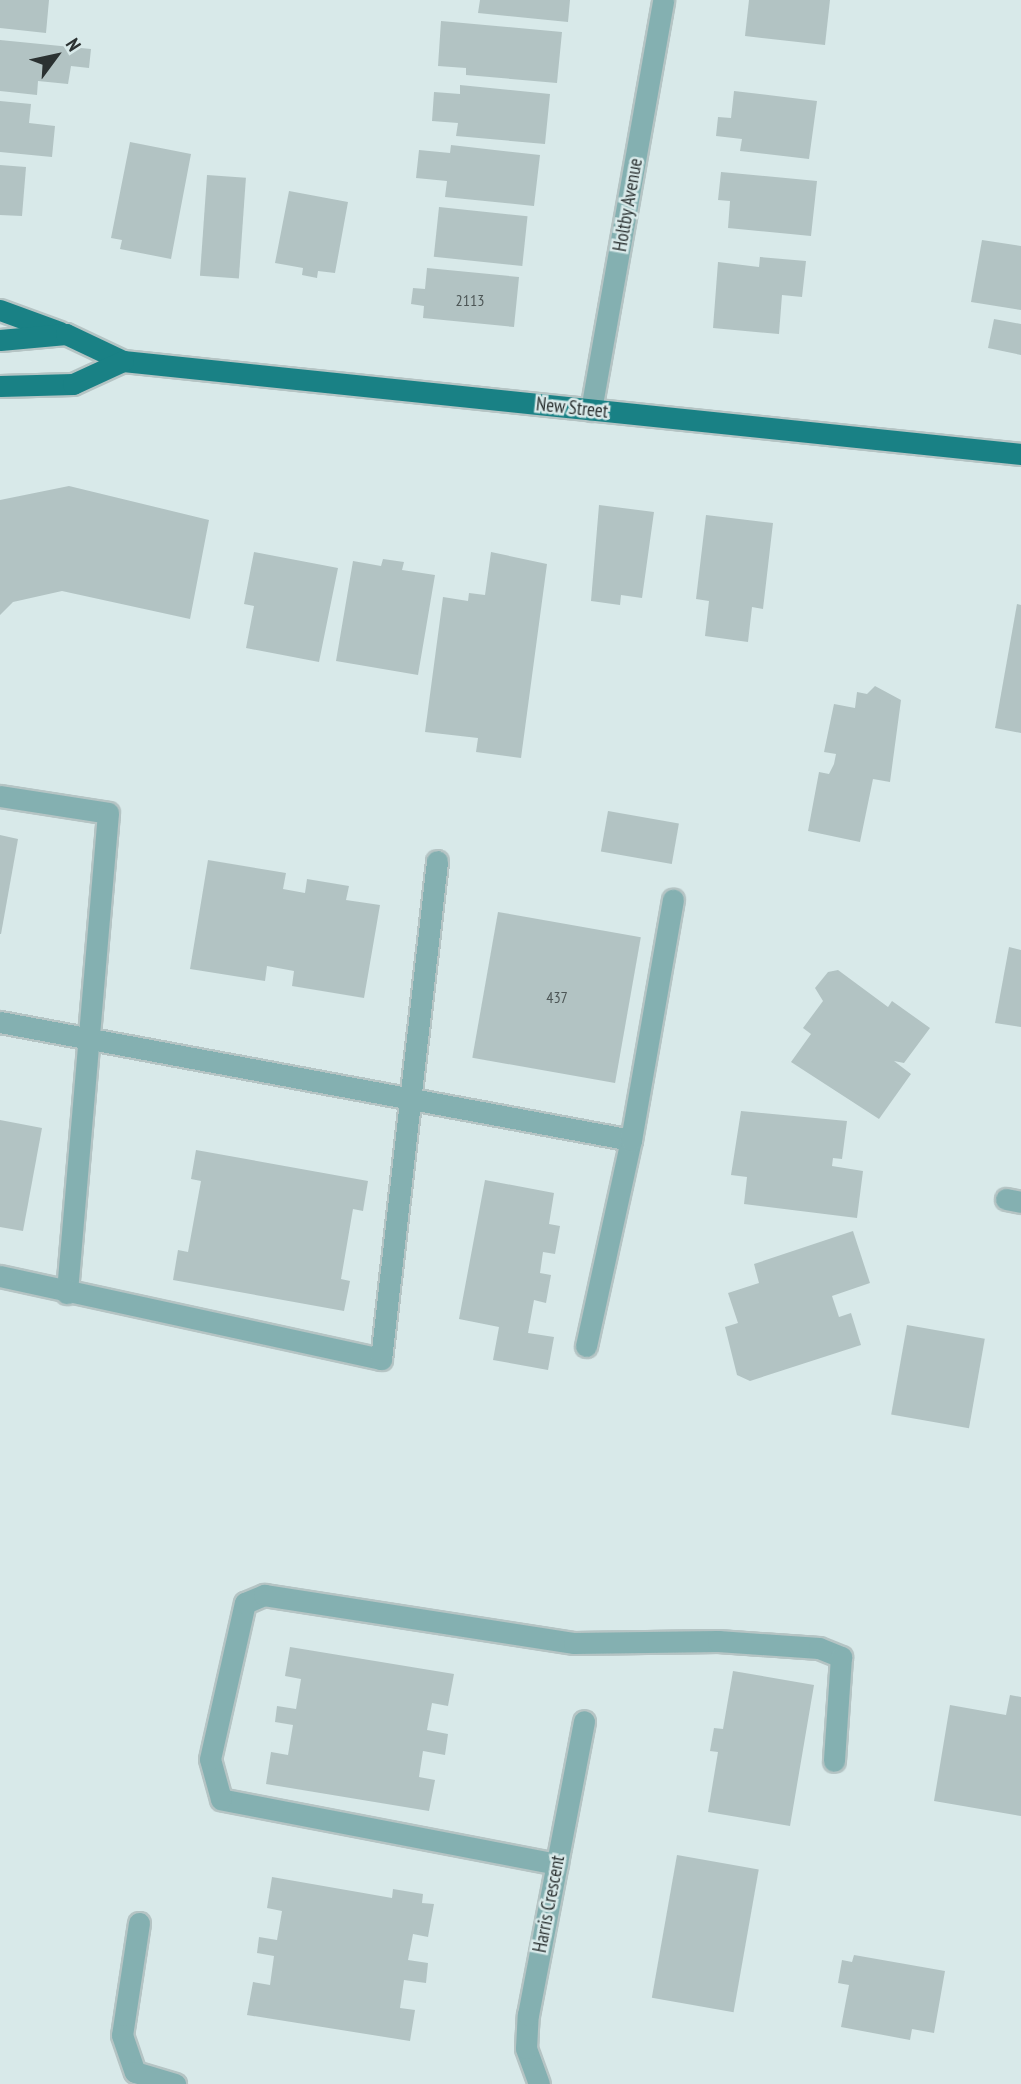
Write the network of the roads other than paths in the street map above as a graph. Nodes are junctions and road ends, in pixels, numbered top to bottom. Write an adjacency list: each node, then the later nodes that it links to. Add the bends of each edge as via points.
1 (663, 0): 7 (street, Holtby Avenue)
2 (0, 310): 3 (main road, New Street)
3 (66, 334): 4 (main road); 5 (main road, New Street)
4 (0, 340)
5 (123, 361): 6 (main road, via 73,384); 7 (main road, New Street)
6 (0, 386)
7 (592, 410): 8 (main road, New Street)
8 (1021, 454)
9 (0, 796): 13 (street, via 108,813)
10 (437, 861): 14 (street)
11 (673, 900): 15 (street)
12 (0, 1022): 13 (street)
13 (85, 1038): 14 (street); 17 (street)
14 (411, 1099): 15 (street); 17 (street, via 381,1359)
15 (631, 1140): 18 (street)
16 (0, 1276): 17 (street)
17 (67, 1293)
18 (586, 1346)
19 (583, 1721): 21 (street, Harris Crescent)
20 (834, 1761): 21 (street, via 841,1657 819,1648 718,1641 575,1643 264,1595 245,1604 211,1759 221,1799)
21 (557, 1864): 23 (street, Harris Crescent, via 528,2015 526,2048)
22 (139, 1923): 24 (street, via 122,2035 135,2072)
23 (533, 2081)
24 (176, 2084)

